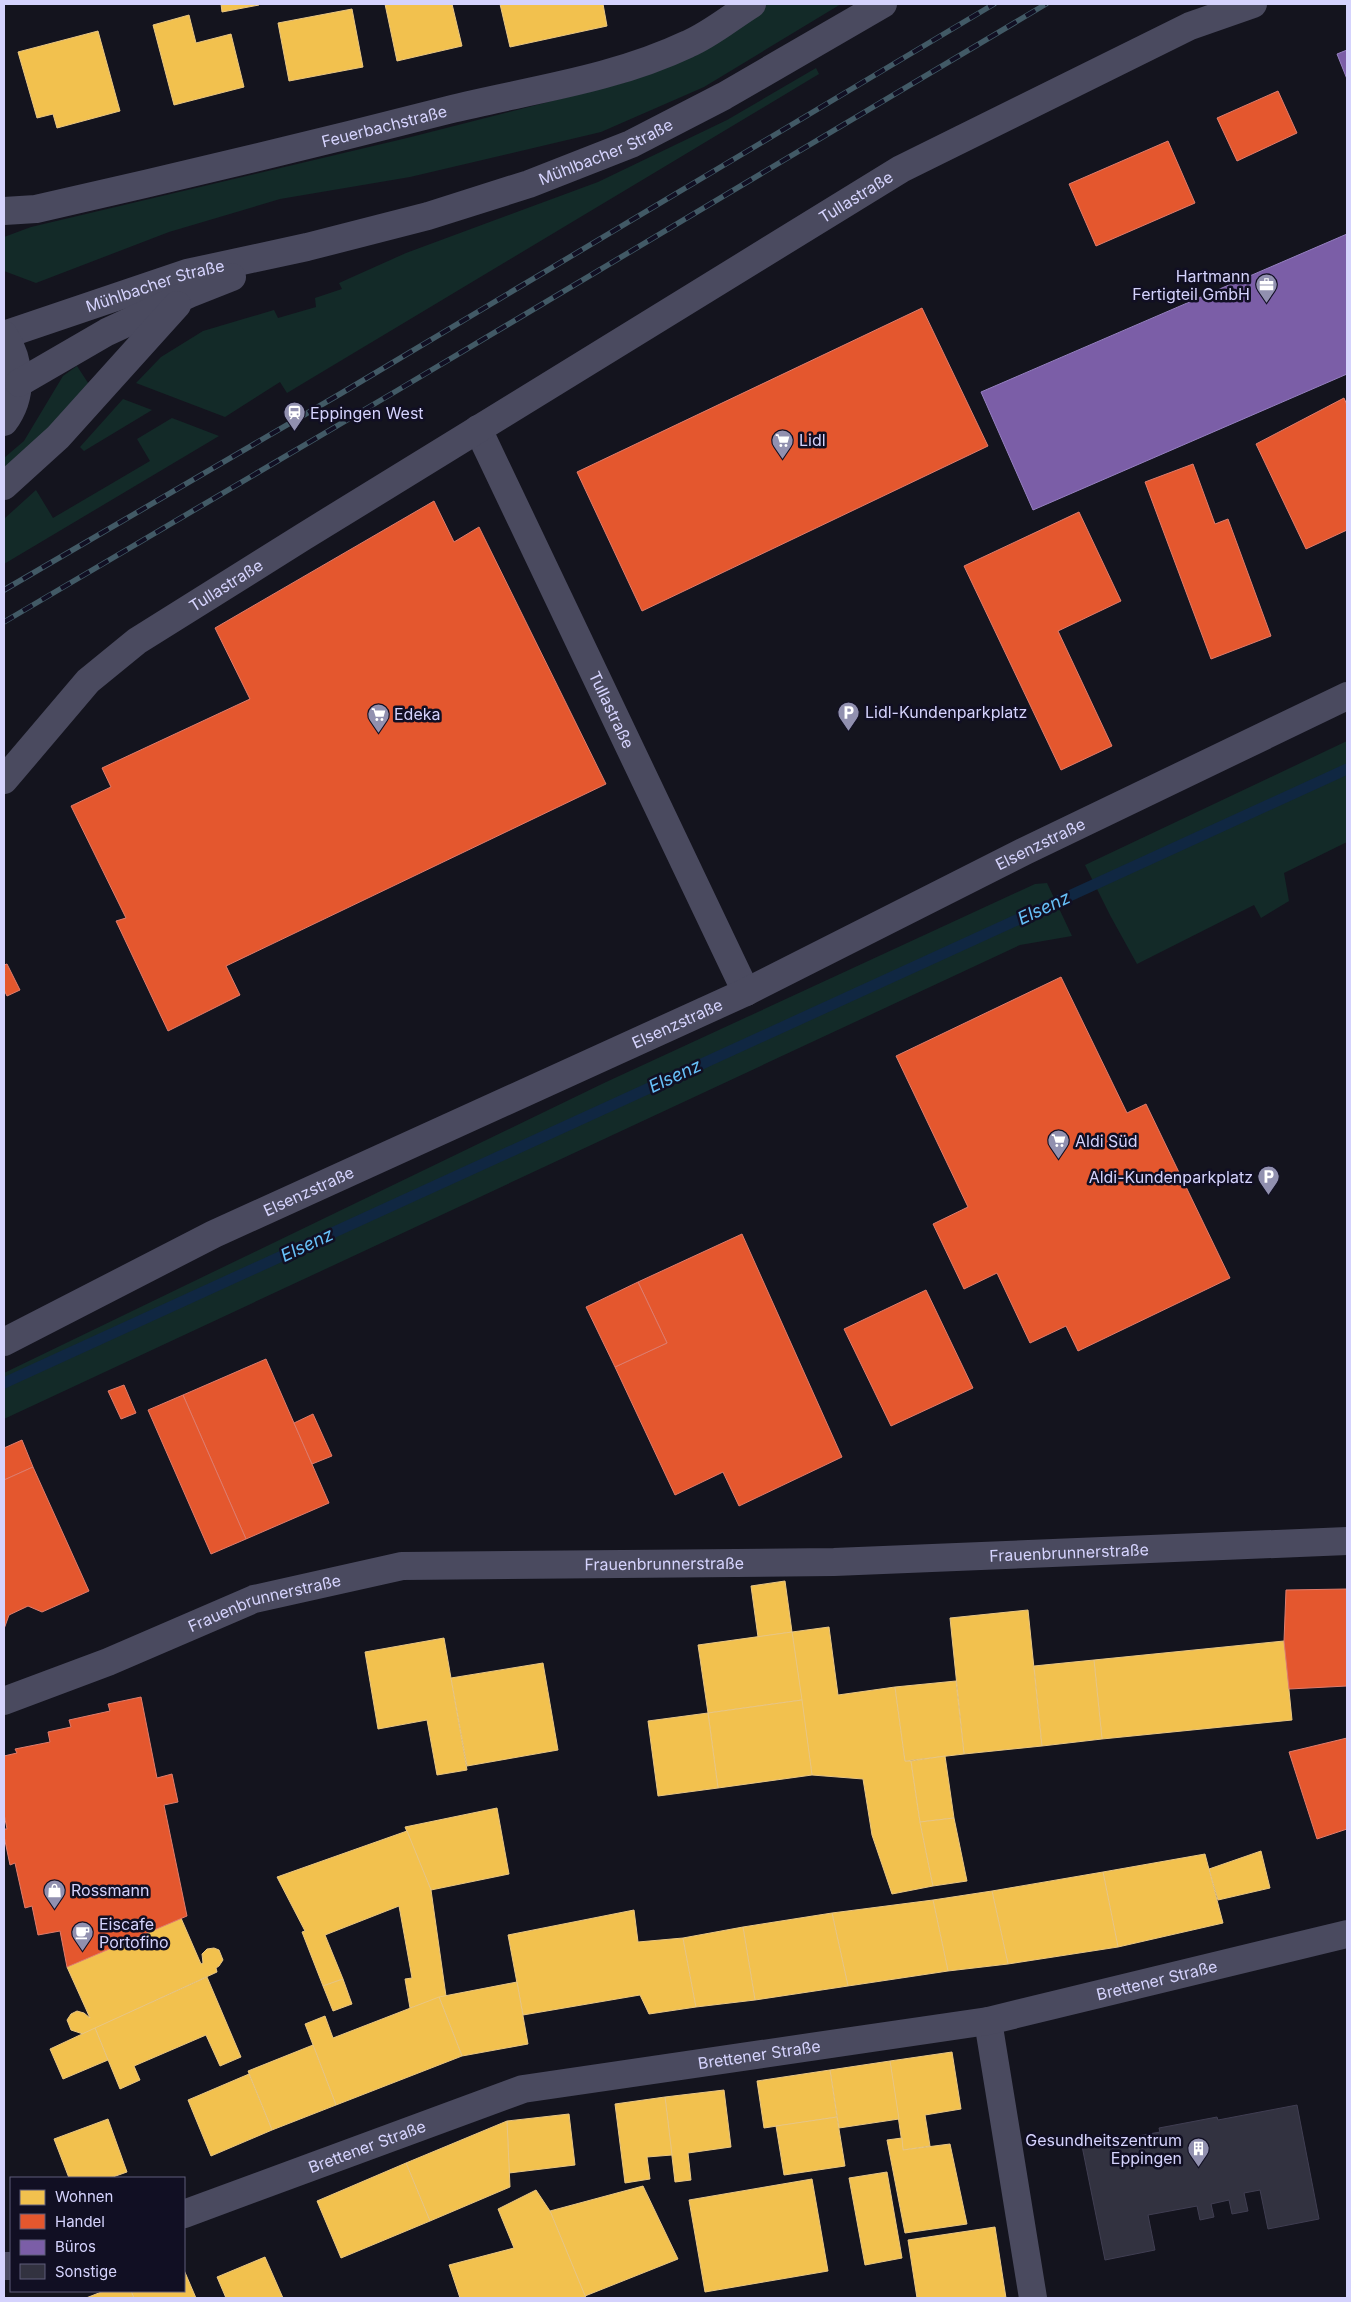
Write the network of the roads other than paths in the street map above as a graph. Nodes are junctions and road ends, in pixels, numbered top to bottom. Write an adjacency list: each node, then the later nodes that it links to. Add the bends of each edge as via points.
1 (752, 4): 4 (street, Feuerbachstraße, via 690,44 591,79 36,209)
2 (883, 4): 5 (street, Mühlbacher Straße, via 724,96 631,144 529,184 428,216)
3 (1253, 4): 10 (street, Tullastraße, via 1190,26 901,169)
4 (4, 211)
5 (308, 247): 6 (street, Mühlbacher Straße); 7 (street, Mühlbacher Straße, via 187,273)
6 (189, 294): 8 (street, Mühlbacher Straße, via 107,332); 11 (street, Mühlbacher Straße, via 159,323 58,437)
7 (4, 335): 8 (street, via 18,366)
8 (19, 382): 9 (street, via 13,406)
9 (4, 422)
10 (478, 429): 13 (street, Tullastraße, via 137,642 88,681); 14 (street, Tullastraße)
11 (4, 486)
12 (1347, 696): 14 (street, Elsenzstraße, via 1025,851)
13 (4, 780)
14 (746, 992): 15 (street, Elsenzstraße, via 214,1234)
15 (4, 1342)
16 (1347, 1541): 17 (street, Frauenbrunnerstraße, via 834,1562 402,1566 254,1599 108,1662)
17 (4, 1701)
18 (1347, 1934): 19 (street, Brettener Straße)
19 (988, 2021): 20 (street, Brettener Straße, via 523,2088); 21 (street)
20 (185, 2214)
21 (1033, 2298)

